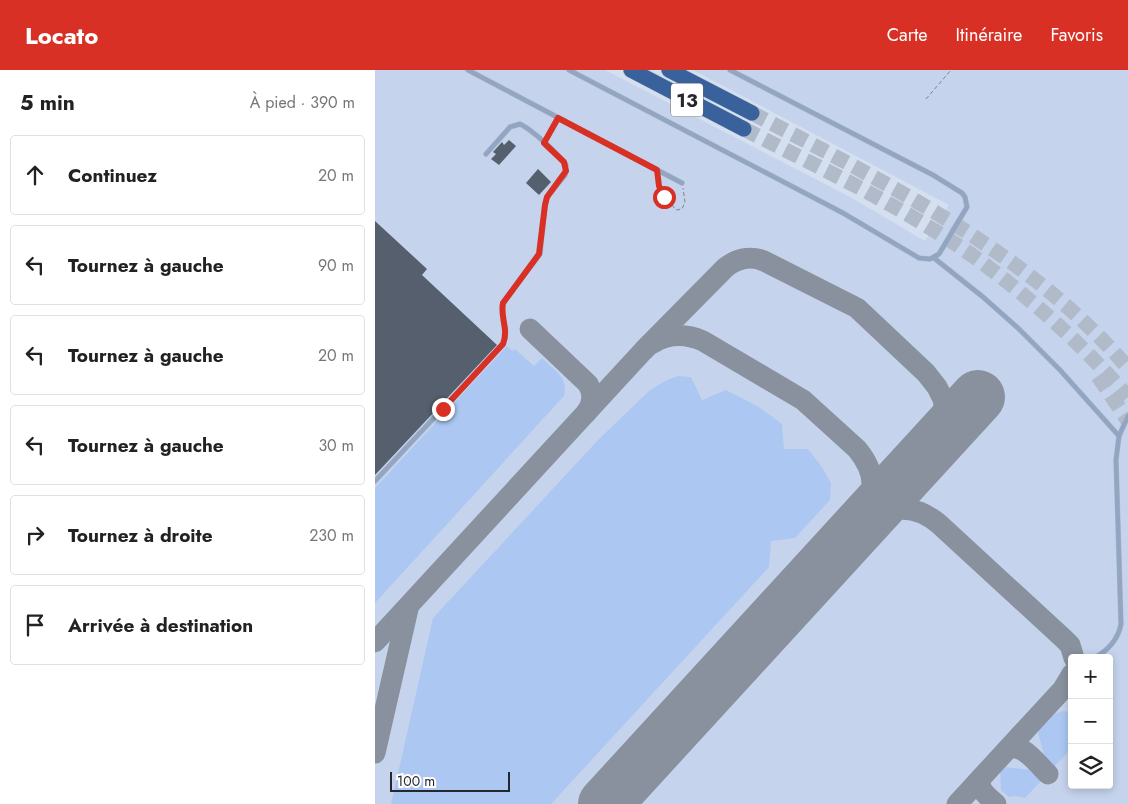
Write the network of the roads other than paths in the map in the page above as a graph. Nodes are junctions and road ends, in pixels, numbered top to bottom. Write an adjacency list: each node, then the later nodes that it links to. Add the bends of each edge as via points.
1 (468, 70): 6 (lane)
2 (569, 70): 13 (lane, via 843,213 919,258)
3 (631, 70): 9 (highway, 13)
4 (669, 70): 7 (highway, 13)
5 (730, 70): 13 (lane, via 962,193 967,202 965,212)
6 (476, 72): 8 (lane)
7 (752, 114)
8 (558, 118): 10 (lane); 12 (lane)
9 (744, 129)
10 (544, 143): 11 (lane, via 517,124 510,127); 16 (lane, via 564,162 566,171 547,197 539,254 503,303 506,333 503,344)
11 (486, 154)
12 (682, 183)
13 (934, 258): 15 (lane, via 1019,330)
14 (1128, 416): 15 (lane)
15 (1119, 436): 17 (lane, via 1116,467 1121,624 1113,644)
16 (375, 482)
17 (1101, 654)

